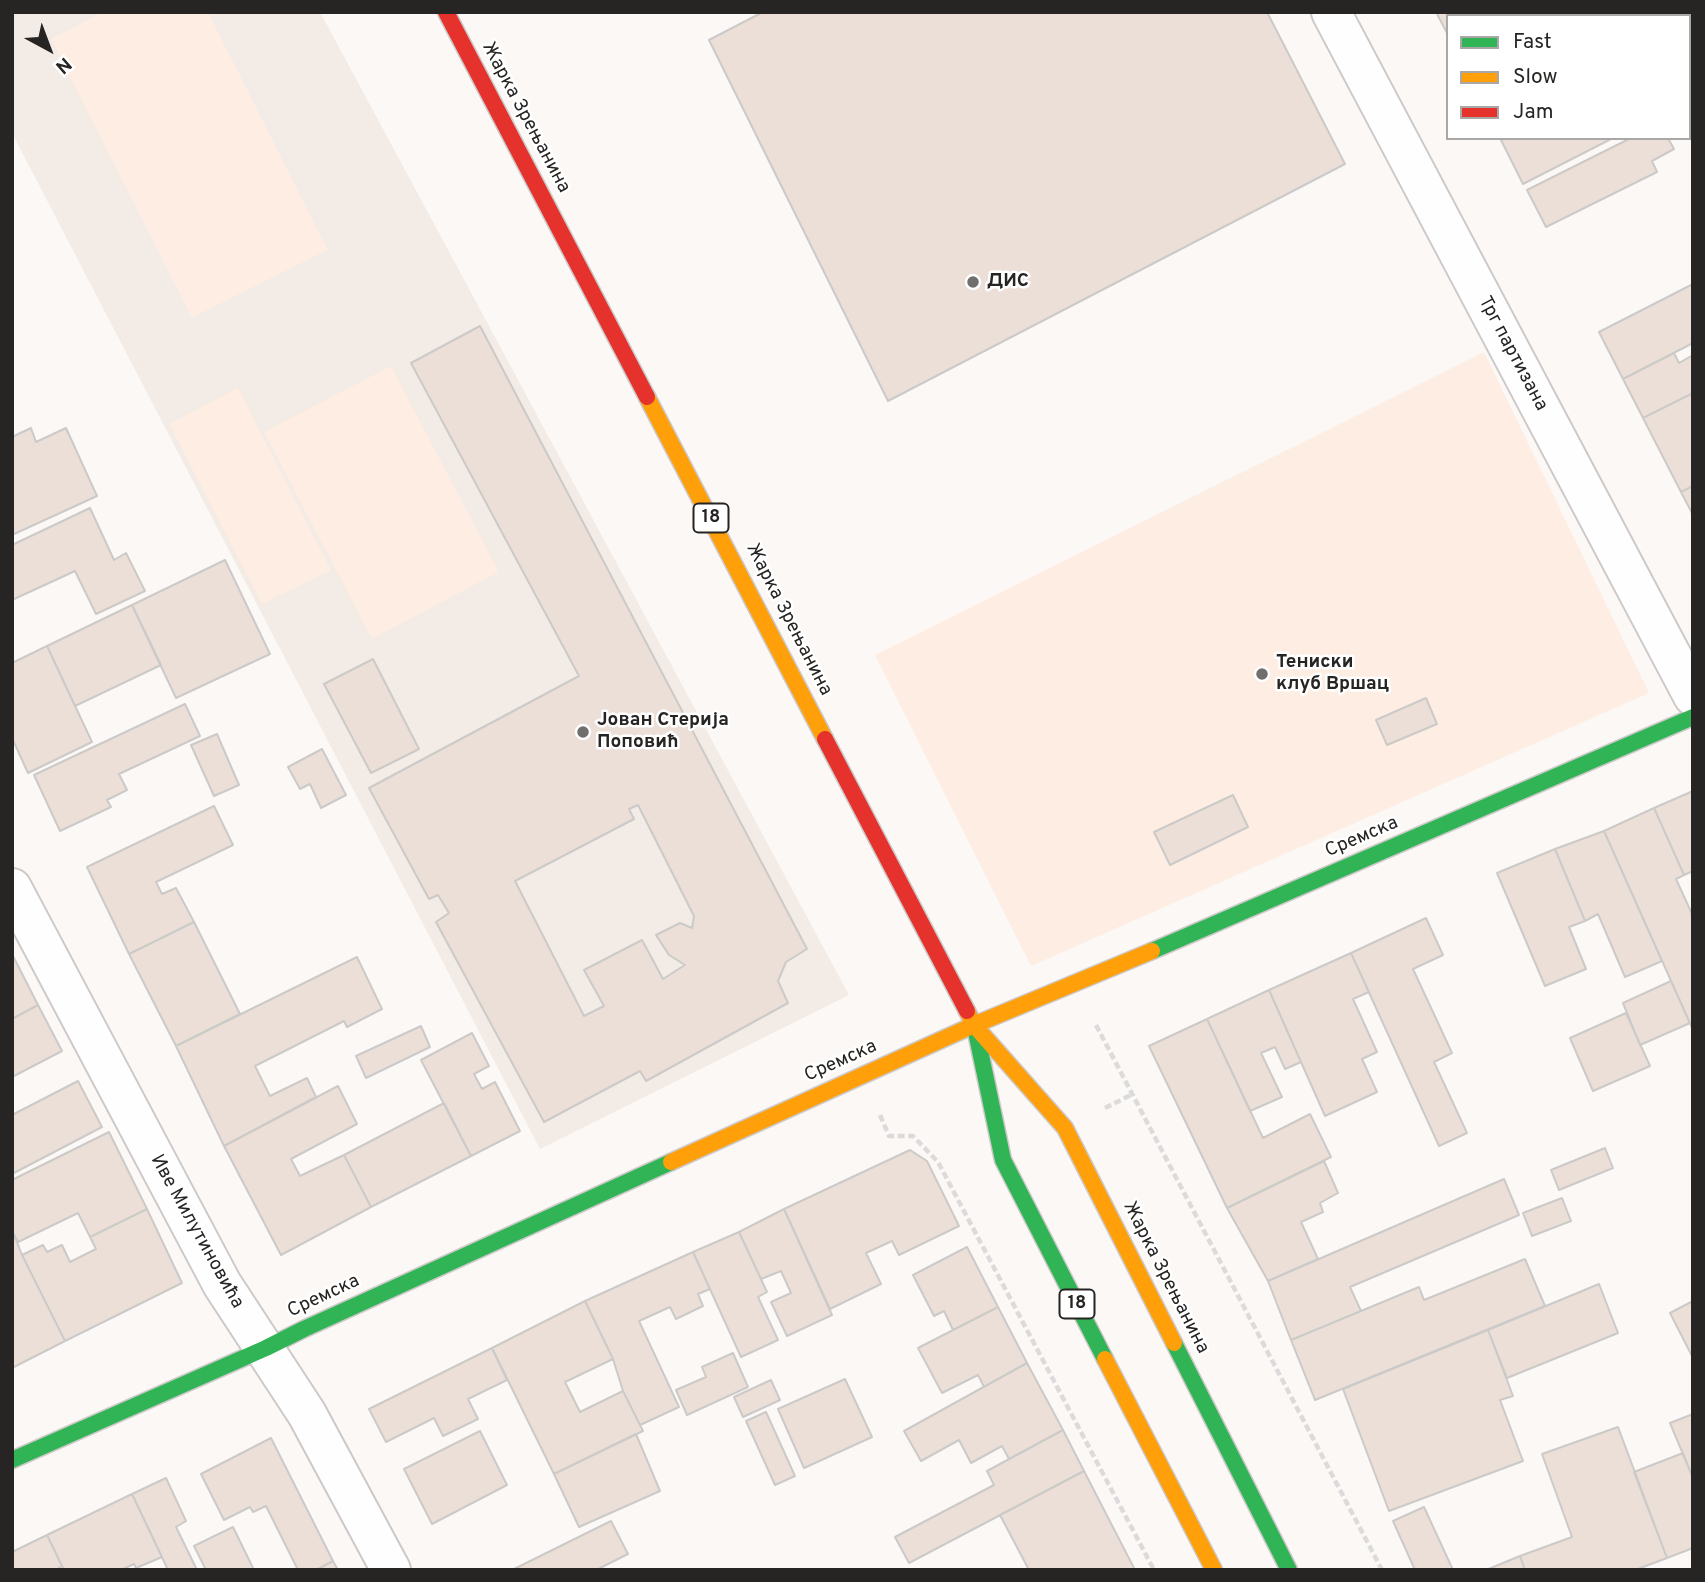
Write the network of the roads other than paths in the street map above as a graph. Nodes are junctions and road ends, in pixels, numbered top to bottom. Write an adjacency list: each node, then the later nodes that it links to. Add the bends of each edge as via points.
1 (446, 12): 6 (main road, Жарка Зрењанина / 18)
2 (1331, 12): 3 (street, Трг партизана)
3 (1693, 696)
4 (1693, 717): 6 (main road, Сремска)
5 (12, 888): 7 (street, Иве Милутиновића, via 209,1261)
6 (974, 1025): 7 (main road, Сремска); 10 (main road, Жарка Зрењанина / 18, via 1003,1160); 11 (main road, Жарка Зрењанина / 18, via 1065,1129)
7 (265, 1348): 8 (main road, Сремска); 9 (street, Иве Милутиновића, via 307,1414)
8 (12, 1460)
9 (391, 1570)
10 (1214, 1570)
11 (1289, 1570)

